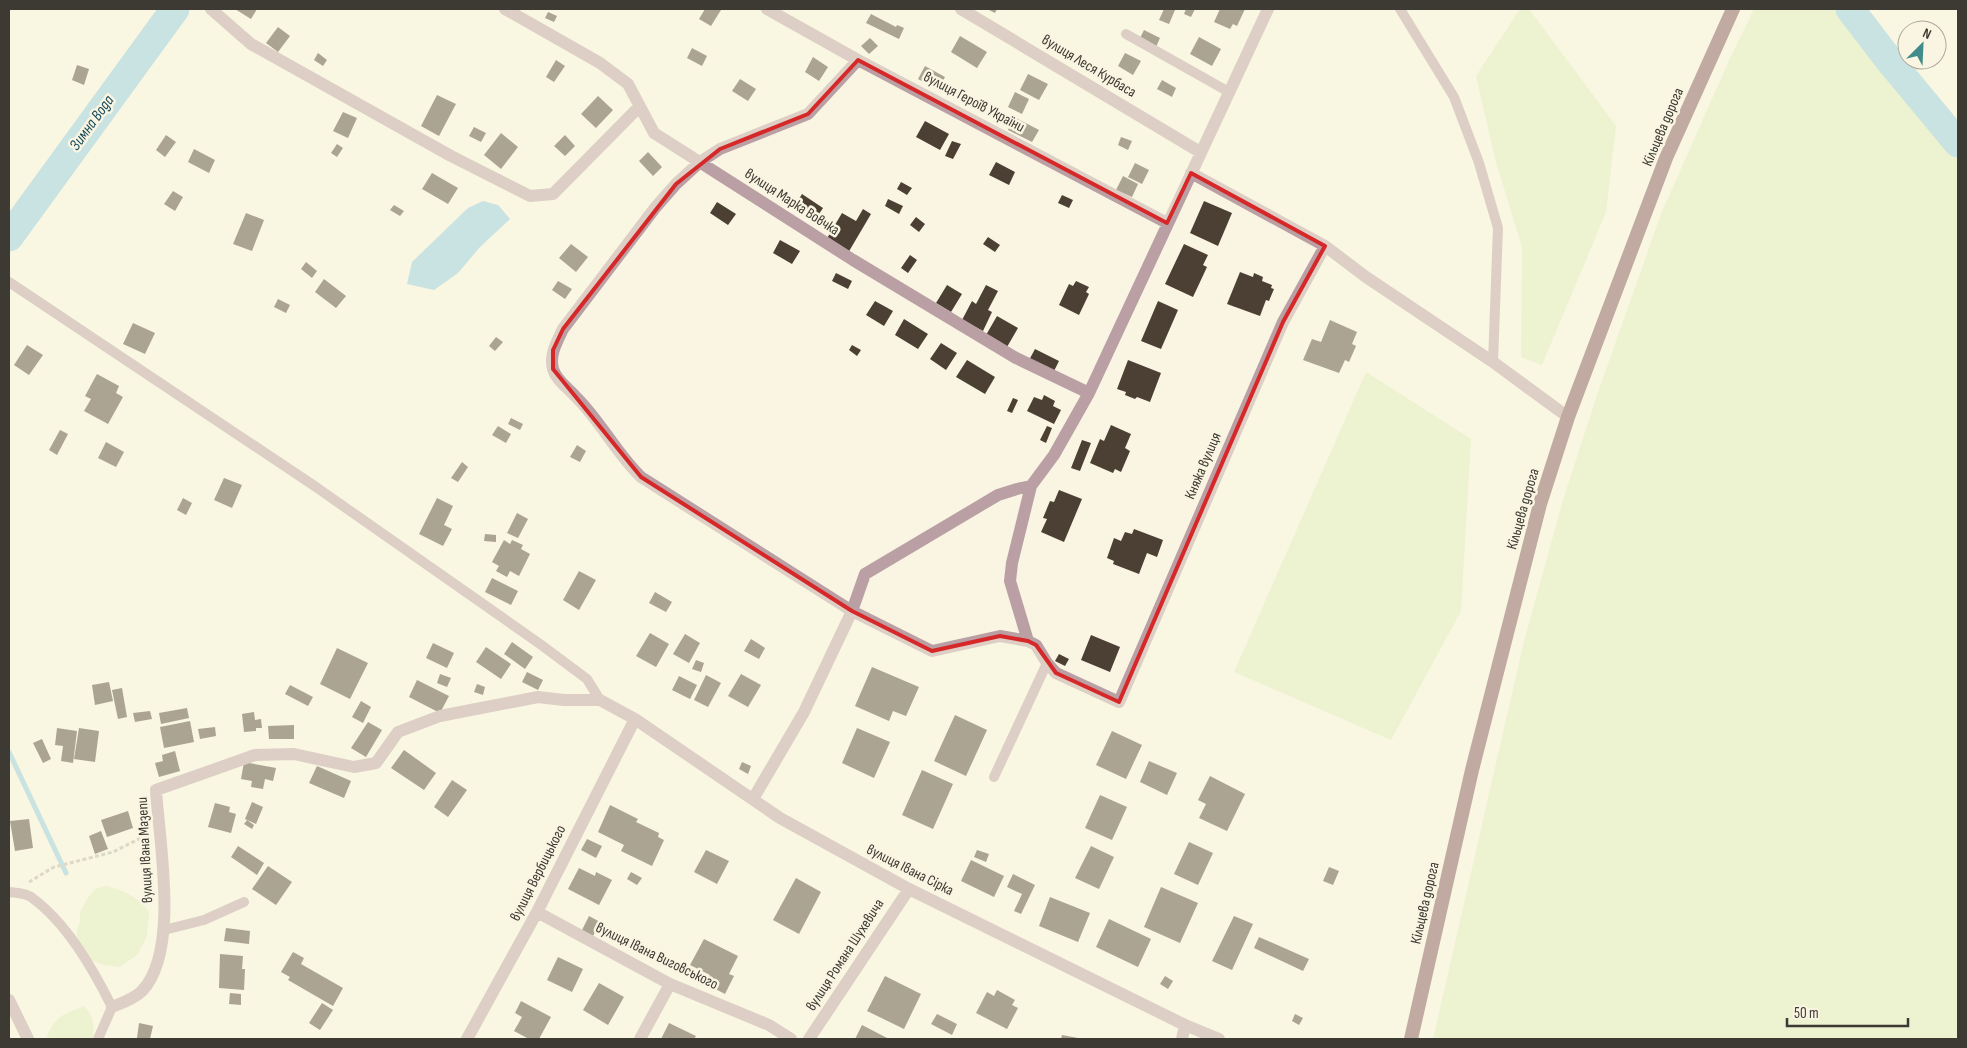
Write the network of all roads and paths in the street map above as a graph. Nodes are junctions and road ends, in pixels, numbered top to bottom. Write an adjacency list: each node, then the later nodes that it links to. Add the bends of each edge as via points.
1 (211, 9): 11 (street, via 251,44 451,156 530,196 553,194)
2 (505, 9): 11 (street, вулиця Марка Вовчка, via 600,63 628,84)
3 (767, 9): 9 (street, вулиця Героїв України)
4 (961, 9): 12 (street, вулиця Леся Курбаса)
5 (1268, 9): 10 (street)
6 (1400, 9): 18 (lane, via 1454,97 1498,228)
7 (1733, 9): 20 (highway, Кільцева дорога, via 1666,158)
8 (1126, 34): 10 (lane)
9 (858, 60): 13 (street, via 808,114 720,149); 15 (street, вулиця Героїв України)
10 (1229, 92): 12 (street)
11 (639, 107): 13 (street, вулиця Марка Вовчка, via 654,133)
12 (1200, 152): 14 (street)
13 (700, 162): 19 (street, вулиця Марка Вовчка, via 853,260 1016,358); 22 (street, via 655,208 563,329 553,350 553,369 557,378 602,428 626,463 641,477)
14 (1191, 173): 15 (street); 16 (street)
15 (1167, 223): 19 (street)
16 (1325, 246): 18 (street); 24 (street, Княжа вулиця, via 1283,322 1119,702 1056,673)
17 (9, 282): 25 (lane, via 316,487 540,644 587,679)
18 (1493, 362): 20 (street)
19 (1089, 393): 21 (street, via 1054,455)
20 (1568, 417): 47 (highway, Кільцева дорога, via 1540,504 1472,770)
21 (1031, 486): 22 (street, via 998,496 865,574); 23 (street, via 1010,581)
22 (852, 611): 23 (street, via 932,651 1000,636); 28 (street, via 804,712)
23 (1028, 641): 24 (street, via 1036,645)
24 (1047, 663): 27 (lane)
25 (600, 700): 26 (street, вулиця Івана Мазепи); 29 (street, вулиця Івана Мазепи, via 538,697 440,716 398,732 376,763 354,767 294,754 256,755 156,790)
26 (635, 719): 28 (street, вулиця Івана Сірка); 33 (street, вулиця Вербицького)
27 (994, 777)
28 (753, 799): 30 (street, вулиця Івана Сірка, via 780,818)
29 (158, 829): 31 (path, via 113,852 60,866); 34 (street, вулиця Івана Мазепи, via 164,885)
30 (909, 889): 38 (street, вулиця Івана Сірка); 44 (street, вулиця Романа Шухевича)
31 (13, 892): 37 (lane, via 30,896 57,921 97,977)
32 (244, 902): 34 (lane, via 204,920)
33 (537, 912): 35 (street, вулиця Івана Виговського); 41 (street, вулиця Вербицького)
34 (164, 930): 37 (street, вулиця Івана Мазепи, via 159,954 146,986 140,993)
35 (670, 984): 42 (street); 43 (street, вулиця Івана Виговського, via 769,1026)
36 (9, 1000): 39 (street)
37 (112, 1007): 40 (lane)
38 (1185, 1025): 45 (street); 46 (street, вулиця Івана Сірка)
39 (28, 1039)
40 (98, 1039)
41 (467, 1039)
42 (640, 1039)
43 (791, 1039)
44 (809, 1039)
45 (1182, 1039)
46 (1219, 1039)
47 (1412, 1039)

